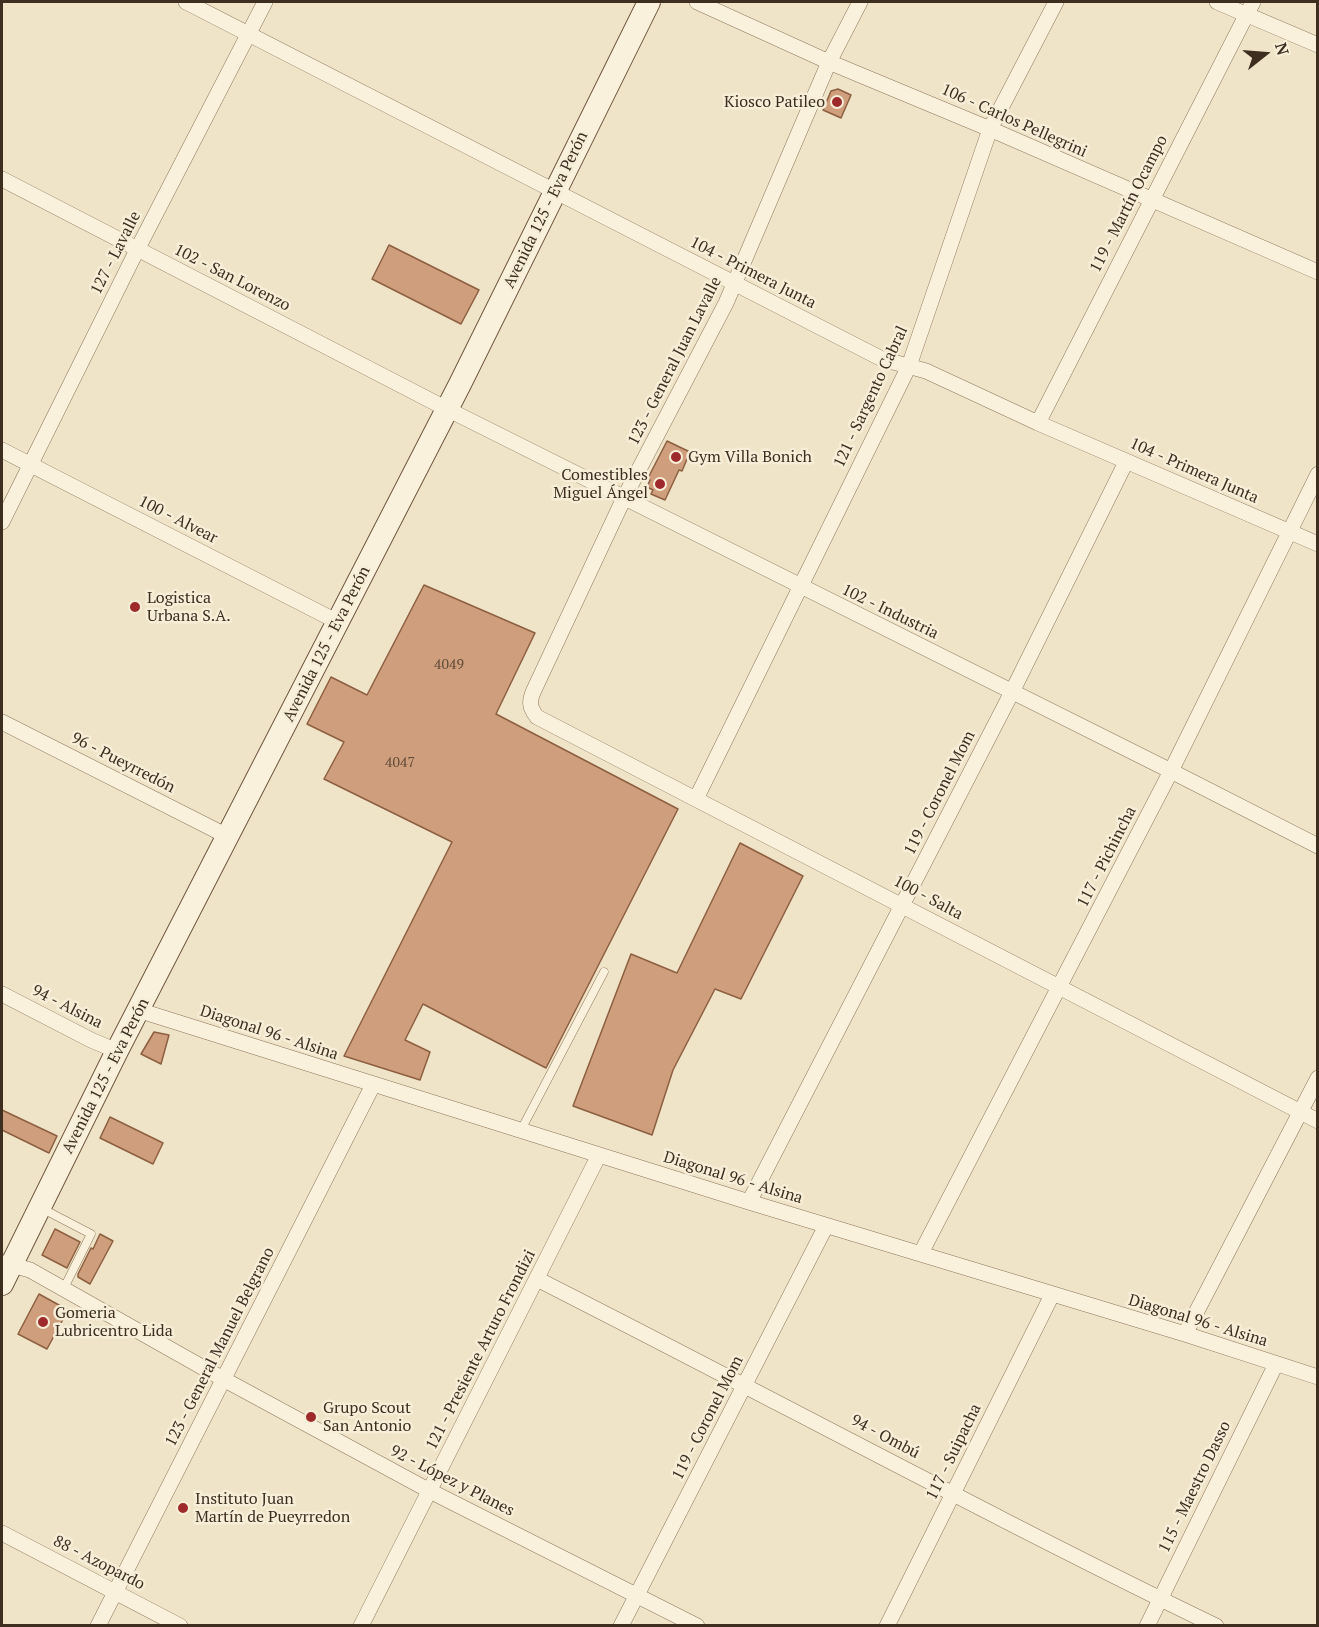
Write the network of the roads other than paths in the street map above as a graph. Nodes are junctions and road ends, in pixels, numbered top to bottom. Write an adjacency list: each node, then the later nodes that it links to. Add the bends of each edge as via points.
1 (186, 2): 9 (street, 104 - Primera Junta)
2 (265, 2): 9 (street, 127 - Lavalle)
3 (649, 2): 14 (main road, Avenida 125 - Eva Perón)
4 (697, 2): 11 (street, 106 - Carlos Pellegrini)
5 (860, 2): 11 (street, 123 - General Juan Lavalle)
6 (1056, 2): 12 (street, 121 - Sargento Cabral)
7 (1217, 2): 8 (street)
8 (1250, 8): 10 (street); 15 (street, 119 - Martín Ocampo)
9 (249, 33): 14 (street, 104 - Primera Junta); 16 (street, 127 - Lavalle)
10 (1317, 45)
11 (829, 62): 12 (street, 106 - Carlos Pellegrini); 18 (street, 123 - General Juan Lavalle)
12 (990, 129): 15 (street, 106 - Carlos Pellegrini); 19 (street, 121 - Sargento Cabral)
13 (2, 179): 16 (street, 102 - San Lorenzo)
14 (556, 190): 18 (street, 104 - Primera Junta); 20 (main road, Avenida 125 - Eva Perón)
15 (1151, 201): 17 (street, 106 - Carlos Pellegrini); 21 (street, 119 - Martín Ocampo)
16 (137, 250): 20 (street, 102 - San Lorenzo); 24 (street, 127 - Lavalle)
17 (1317, 272)
18 (735, 284): 19 (street, 104 - Primera Junta, via 882,359); 26 (street, 123 - General Juan Lavalle)
19 (909, 366): 21 (street, 104 - Primera Junta); 30 (street, 121 - Sargento Cabral)
20 (447, 409): 26 (street, 102 - Industria); 31 (main road, Avenida 125 - Eva Perón)
21 (1038, 423): 23 (street, 104 - Primera Junta)
22 (2, 450): 24 (street, 100 - Alvear)
23 (1126, 462): 28 (street, 104 - Primera Junta); 32 (street, 119 - Coronel Mom)
24 (30, 465): 27 (street, 127 - Lavalle); 31 (street, 100 - Alvear)
25 (1317, 474): 28 (street, 117 - Pichincha)
26 (624, 498): 30 (street, 102 - Industria); 33 (street, 123 - General Juan Lavalle)
27 (2, 522)
28 (1288, 532): 29 (street, 104 - Primera Junta); 35 (street, 117 - Pichincha)
29 (1317, 544)
30 (800, 587): 32 (street, 102 - Industria); 36 (street, 121 - Sargento Cabral)
31 (338, 622): 37 (main road, Avenida 125 - Eva Perón)
32 (1012, 692): 35 (street, 102 - Industria); 39 (street, 119 - Coronel Mom)
33 (530, 701): 36 (street, 100 - Salta, via 537,717)
34 (2, 722): 37 (street, 96 - Pueyrredón)
35 (1171, 771): 38 (street, 102 - Industria); 41 (street, 117 - Pichincha)
36 (696, 799): 39 (street, 100 - Salta)
37 (229, 837): 43 (main road, Avenida 125 - Eva Perón)
38 (1317, 846)
39 (902, 905): 41 (street, 100 - Salta); 51 (street, 119 - Coronel Mom)
40 (604, 972): 49 (lane)
41 (1060, 988): 47 (street, 100 - Salta); 54 (street, 117 - Pichincha)
42 (2, 994): 44 (street, 94 - Alsina)
43 (138, 1010): 44 (main road, Avenida 125 - Eva Perón); 46 (street, Diagonal 96 - Alsina)
44 (117, 1051): 52 (main road, Avenida 125 - Eva Perón)
45 (1317, 1078): 47 (street)
46 (373, 1085): 49 (street, Diagonal 96 - Alsina); 62 (street, 123 - General Manuel Belgrano)
47 (1300, 1112): 48 (street, 100 - Salta); 59 (street)
48 (1317, 1121)
49 (521, 1130): 50 (street, Diagonal 96 - Alsina)
50 (599, 1155): 51 (street, Diagonal 96 - Alsina); 56 (street, 121 - Presiente Arturo Frondizi)
51 (749, 1203): 53 (street, Diagonal 96 - Alsina)
52 (40, 1208): 55 (main road, Avenida 125 - Eva Perón); 57 (lane, via 92,1234)
53 (826, 1226): 54 (street, Diagonal 96 - Alsina); 63 (street, 119 - Coronel Mom)
54 (921, 1253): 58 (street, Diagonal 96 - Alsina)
55 (5, 1271): 57 (street, 92 - López y Planes, via 30,1270)
56 (537, 1280): 63 (street, 94 - Ombú); 64 (street, 121 - Presiente Arturo Frondizi)
57 (64, 1288): 62 (street, 92 - López y Planes)
58 (1052, 1295): 59 (street, Diagonal 96 - Alsina); 65 (street, 117 - Suipacha)
59 (1185, 1334): 60 (street, Diagonal 96 - Alsina)
60 (1276, 1364): 61 (street, Diagonal 96 - Alsina); 69 (street, 115 - Maestro Dasso)
61 (1317, 1377)
62 (225, 1380): 64 (street, 92 - López y Planes); 67 (street, 123 - General Manuel Belgrano)
63 (745, 1384): 65 (street, 94 - Ombú); 68 (street, 119 - Coronel Mom)
64 (430, 1491): 68 (street, 92 - López y Planes); 72 (street, 121 - Presiente Arturo Frondizi)
65 (954, 1494): 69 (street, 94 - Ombú); 75 (street, 117 - Suipacha)
66 (2, 1533): 67 (street, 88 - Azopardo)
67 (115, 1592): 70 (street, 123 - General Manuel Belgrano); 71 (street, 88 - Azopardo)
68 (637, 1595): 73 (street, 119 - Coronel Mom); 74 (street, 92 - López y Planes)
69 (1160, 1599): 76 (street, 115 - Maestro Dasso); 77 (street, 94 - Ombú)
70 (98, 1626)
71 (180, 1626)
72 (362, 1626)
73 (621, 1626)
74 (698, 1626)
75 (887, 1626)
76 (1147, 1626)
77 (1216, 1626)

